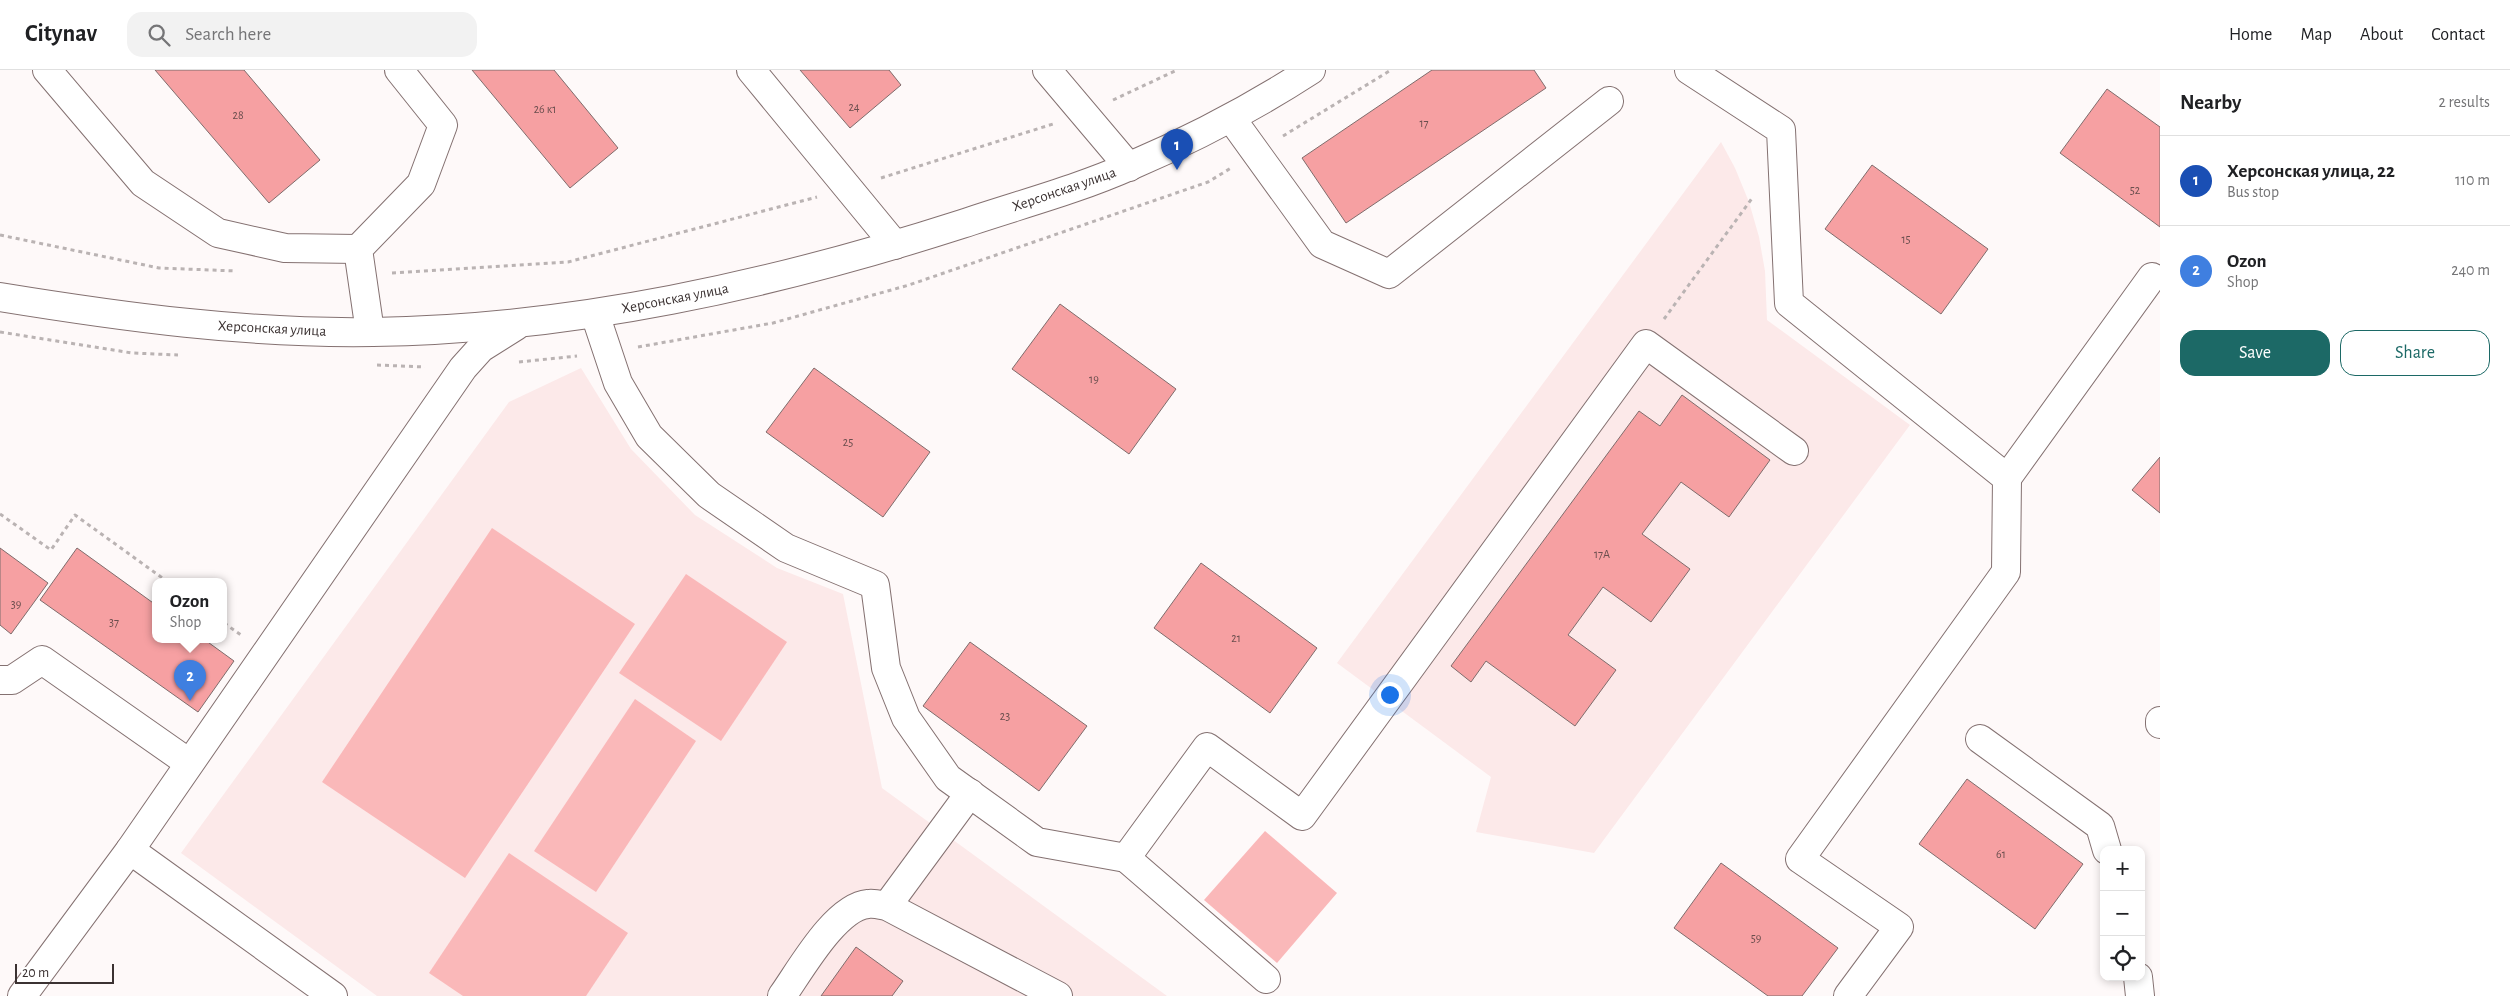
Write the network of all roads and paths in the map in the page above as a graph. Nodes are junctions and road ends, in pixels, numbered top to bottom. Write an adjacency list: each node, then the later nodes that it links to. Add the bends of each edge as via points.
1 (47, 70): 17 (street, via 143,182 218,233 285,248)
2 (399, 70): 17 (street, via 443,125 421,184)
3 (751, 70): 13 (street)
4 (1047, 70): 10 (street)
5 (1177, 70): 10 (path)
6 (1311, 70): 8 (street, Херсонская улица)
7 (1689, 70): 27 (street, via 1781,130 1789,303)
8 (1285, 78): 11 (street, Херсонская улица)
9 (1609, 101): 11 (street, via 1389,274 1322,244)
10 (1084, 114): 12 (street); 13 (path)
11 (1231, 118): 12 (street, Херсонская улица)
12 (1129, 167): 16 (street, Херсонская улица)
13 (847, 189): 16 (street); 19 (path, via 568,262)
14 (1749, 202): 25 (path)
15 (0, 235): 18 (path, via 159,268)
16 (895, 245): 22 (street, Херсонская улица, via 758,282)
17 (358, 248): 19 (street)
18 (237, 271)
19 (363, 275): 24 (street)
20 (2152, 277): 27 (street)
21 (0, 297): 24 (street, Херсонская улица, via 121,317 266,329)
22 (595, 314): 23 (street, Херсонская улица); 33 (street, via 618,383 649,436 702,488 786,548 875,585 886,668 906,718 948,778)
23 (520, 323): 24 (street, Херсонская улица); 32 (street, via 481,348 463,368)
24 (370, 332)
25 (1646, 344): 26 (street); 36 (street, via 1302,816 1207,747)
26 (1794, 451)
27 (2007, 478): 44 (street, via 2006,572 1800,859 1899,927)
28 (0, 514): 29 (path, via 50,550 75,515)
29 (162, 578)
30 (0, 680): 32 (street, via 12,680 42,660)
31 (1980, 739): 34 (street, via 2100,826)
32 (190, 763): 35 (street)
33 (970, 793): 36 (street, via 1037,842); 37 (street)
34 (2106, 846)
35 (130, 850): 40 (street); 41 (street)
36 (1126, 858): 38 (street)
37 (887, 906): 42 (street, via 868,904 850,910 834,924); 43 (street)
38 (1266, 980)
39 (2138, 981): 45 (street)
40 (22, 996)
41 (333, 996)
42 (782, 996)
43 (1058, 996)
44 (1848, 996)
45 (2140, 996)

